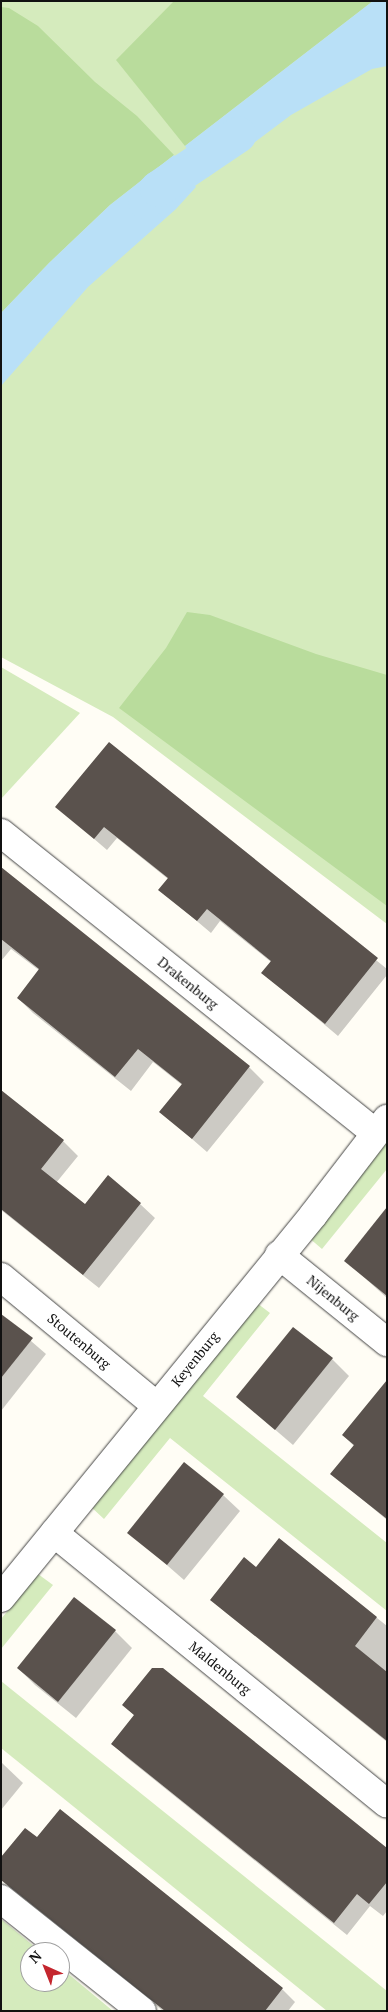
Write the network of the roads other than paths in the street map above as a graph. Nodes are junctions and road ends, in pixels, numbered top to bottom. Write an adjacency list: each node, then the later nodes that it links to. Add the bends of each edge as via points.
1 (1, 833): 2 (street, Drakenburg)
2 (381, 1126): 3 (street, Keyenburg)
3 (279, 1255): 5 (street, Nijenburg); 6 (street, Keyenburg)
4 (1, 1277): 6 (street, Stoutenburg)
5 (387, 1342)
6 (157, 1406): 7 (street, Keyenburg)
7 (54, 1533): 8 (street, Keyenburg); 9 (street, Maldenburg)
8 (1, 1598)
9 (387, 1804)
10 (1, 1900): 11 (street)
11 (142, 2011)

